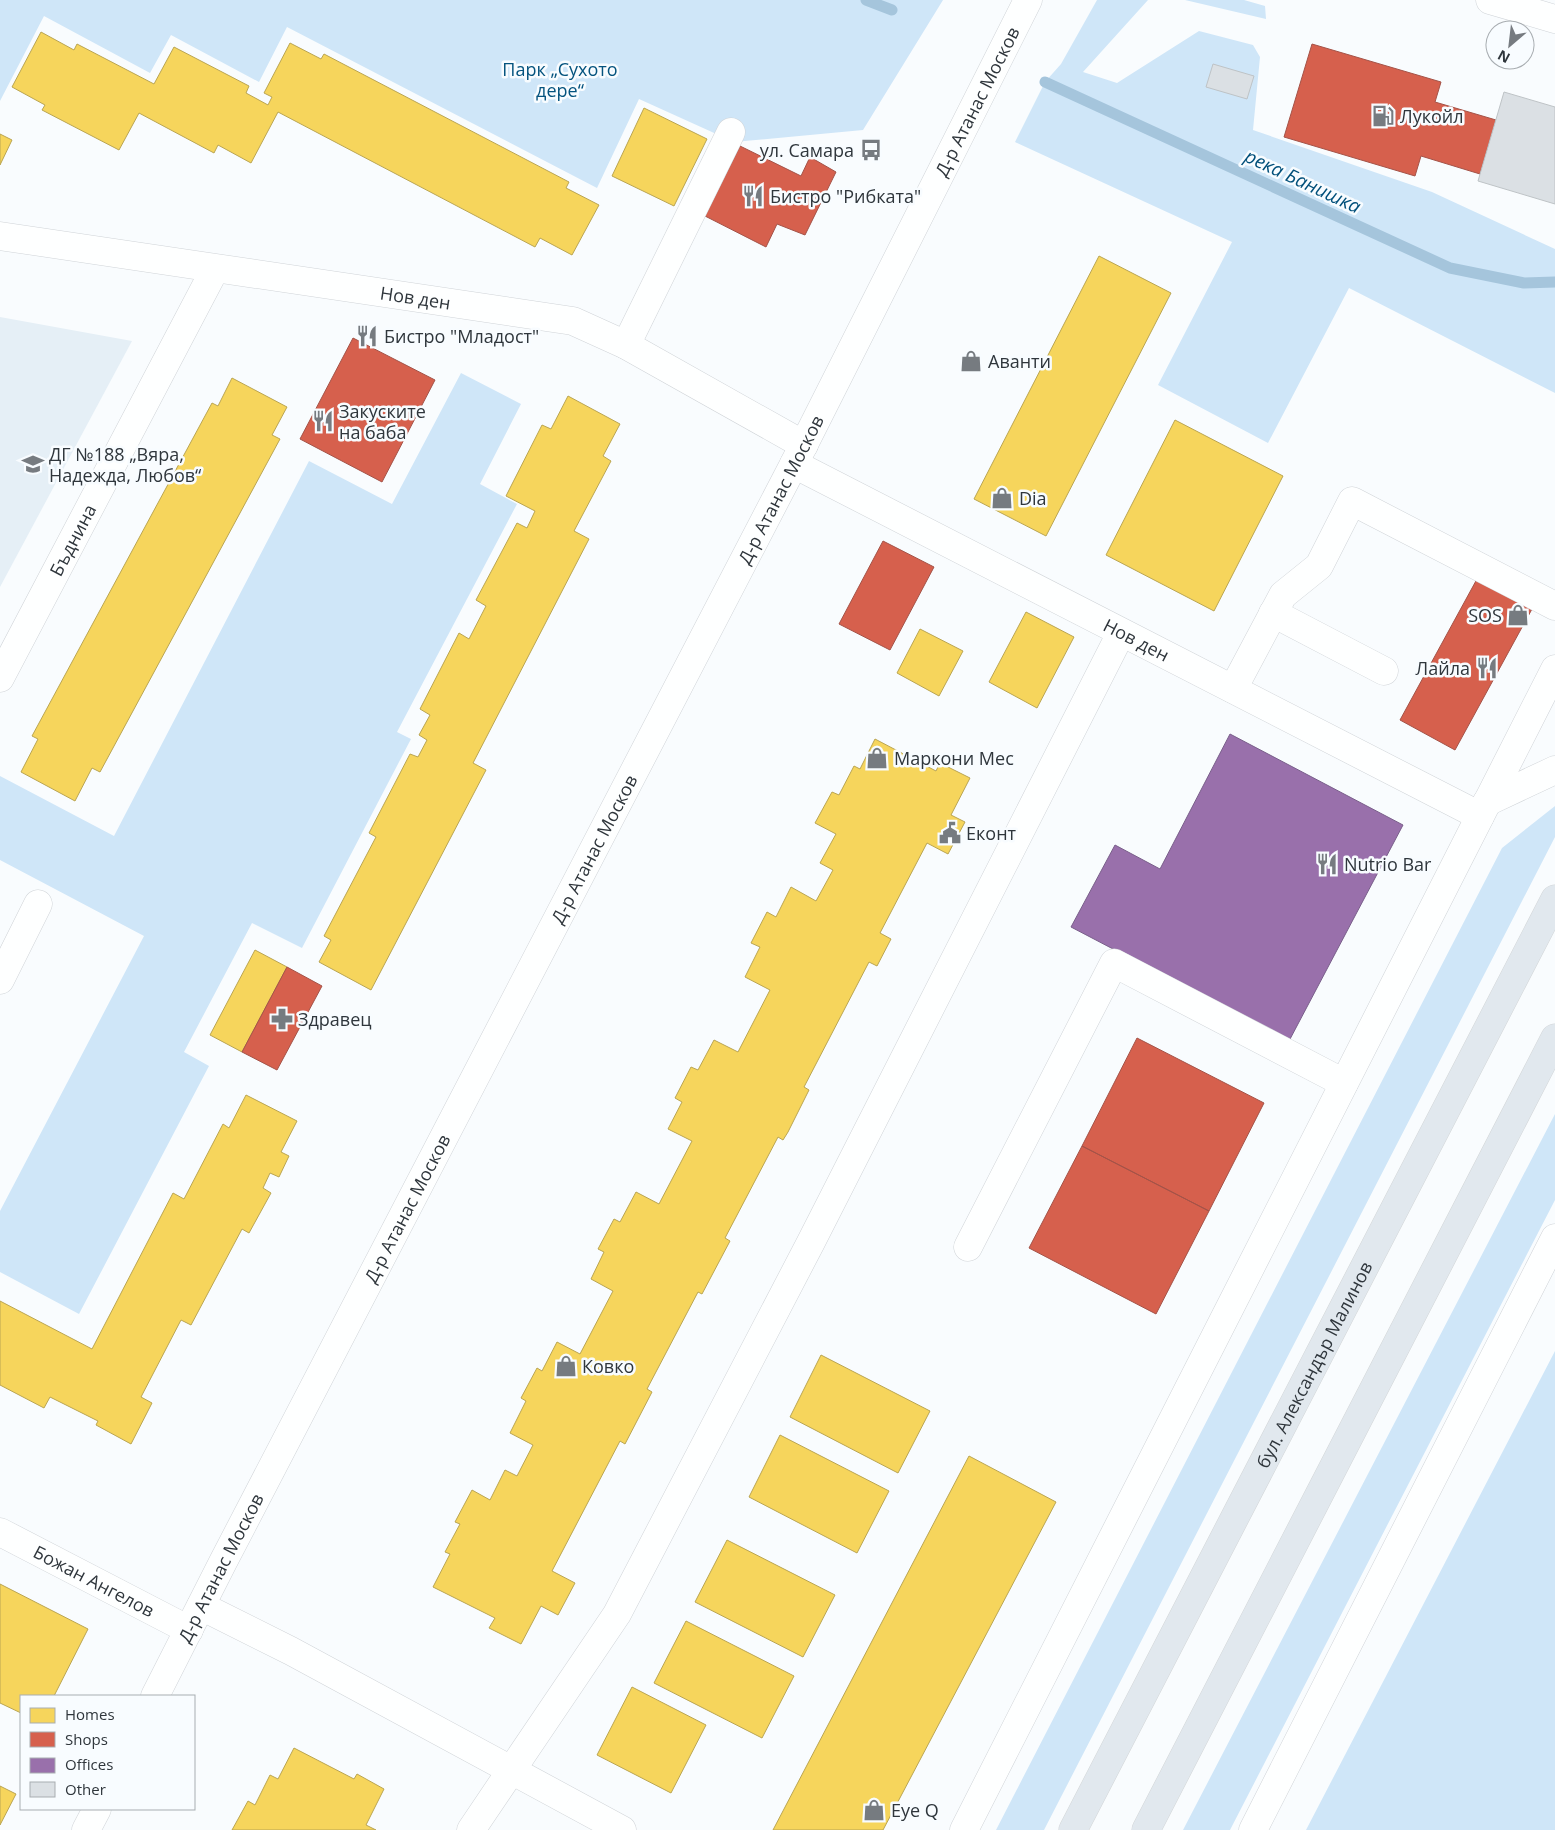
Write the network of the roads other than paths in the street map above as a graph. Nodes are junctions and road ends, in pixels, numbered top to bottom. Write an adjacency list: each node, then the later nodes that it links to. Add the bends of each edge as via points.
1 (1028, 0): 8 (street, Д-р Атанас Москов)
2 (1490, 0): 3 (street)
3 (1555, 19)
4 (731, 132): 7 (street)
5 (0, 236): 6 (street, Нов ден)
6 (215, 268): 7 (street, Нов ден, via 573,321); 14 (street, Бъднина)
7 (626, 345): 8 (street, Нов ден)
8 (799, 454): 11 (street, Нов ден); 26 (street, Д-р Атанас Москов)
9 (1555, 606): 10 (street, via 1352,501 1318,566 1283,595)
10 (1273, 613): 13 (street); 15 (street)
11 (1120, 633): 15 (street, Нов ден); 29 (street, via 816,1233 617,1614)
12 (1555, 669): 17 (street)
13 (1384, 671)
14 (0, 678)
15 (1233, 689): 17 (street, Нов ден)
16 (1555, 770): 17 (street)
17 (1484, 809): 22 (street)
18 (1555, 899): 35 (main road, бул. Александър Малинов)
19 (38, 904): 20 (street)
20 (0, 980)
21 (1555, 1038): 36 (main road)
22 (1344, 1083): 24 (street, via 1114,963); 34 (street)
23 (1555, 1238): 37 (street)
24 (968, 1247)
25 (0, 1532): 27 (street, Божан Ангелов)
26 (201, 1606): 27 (street, Д-р Атанас Москов); 29 (street)
27 (189, 1630): 28 (street, Д-р Атанас Москов)
28 (156, 1695)
29 (511, 1770): 32 (street); 33 (street)
30 (96, 1810): 31 (street)
31 (86, 1830)
32 (471, 1830)
33 (622, 1830)
34 (964, 1830)
35 (1073, 1830)
36 (1146, 1830)
37 (1253, 1830)

